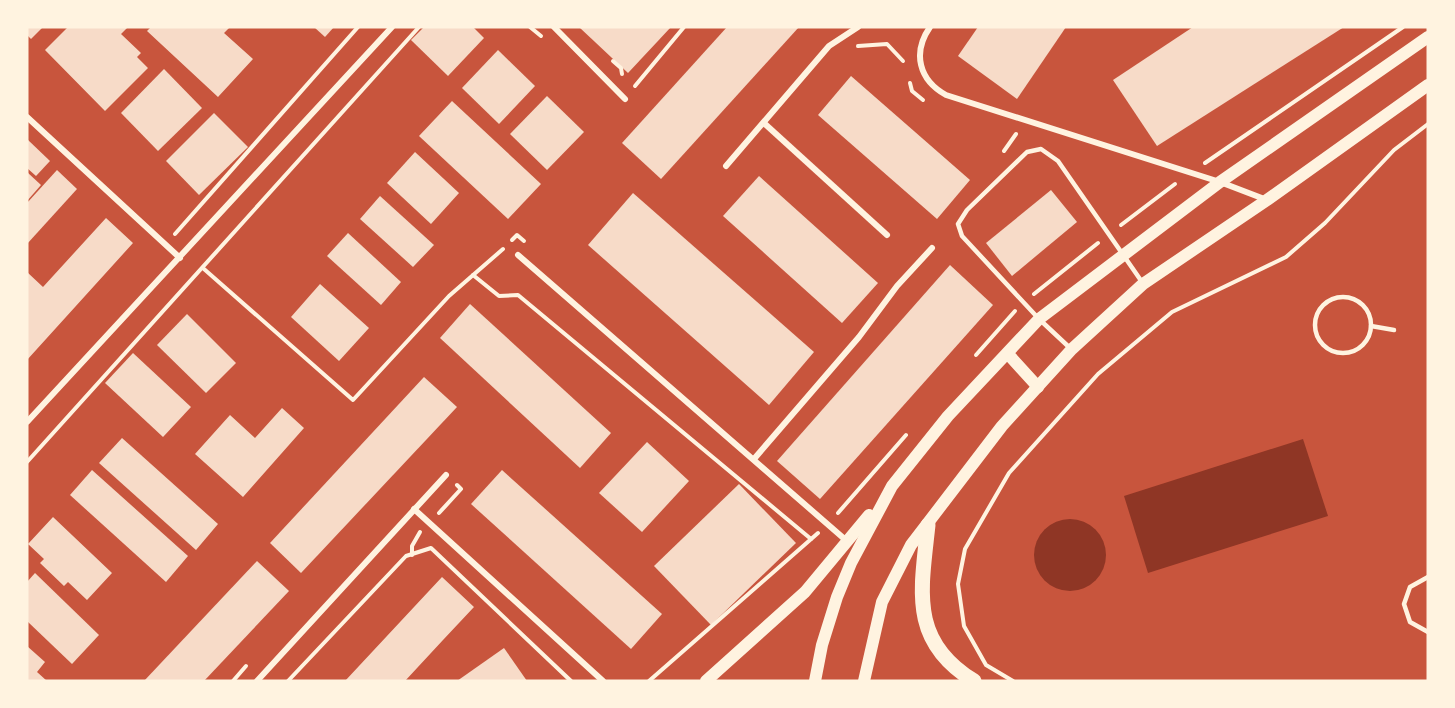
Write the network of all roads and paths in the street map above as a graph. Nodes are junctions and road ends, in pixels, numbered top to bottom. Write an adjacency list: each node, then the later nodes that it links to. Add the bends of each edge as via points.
1 (358, 27): 19 (path)
2 (392, 27): 23 (street)
3 (419, 27): 24 (path)
4 (554, 27): 11 (street)
5 (684, 27): 11 (path)
6 (858, 27): 13 (street, via 829,46)
7 (921, 27): 8 (street)
8 (929, 28): 16 (street, via 920,44 922,71 946,95)
9 (1428, 37): 16 (main road)
10 (1428, 85): 17 (main road)
11 (625, 99)
12 (27, 117): 19 (street)
13 (765, 124): 15 (street); 18 (street)
14 (1428, 124): 52 (path, via 1394,150 1325,223 1286,257 1173,312 1098,374 1009,473 965,549 958,584 964,626 986,665)
15 (726, 166)
16 (1220, 182): 17 (street); 21 (main road)
17 (1267, 200): 26 (main road)
18 (887, 235)
19 (164, 246): 23 (street)
20 (932, 248): 34 (street)
21 (1122, 254): 26 (lane); 27 (main road); 27 (lane, via 1058,161 1041,149 1027,152 967,210 958,224 962,236)
22 (518, 255): 25 (path, via 502,248); 34 (street)
23 (180, 258): 33 (street)
24 (204, 269): 25 (path, via 353,400); 35 (path)
25 (472, 275): 40 (path, via 499,296 518,296)
26 (1143, 284): 30 (main road)
27 (1039, 319): 30 (lane); 31 (main road)
28 (1371, 326): 28 (lane, via 1365,343 1343,353 1329,350 1322,343 1316,325 1325,304 1343,298 1365,307); 29 (lane)
29 (1394, 330)
30 (1072, 349): 32 (main road)
31 (1008, 354): 32 (main road); 37 (main road, via 948,416)
32 (1038, 387): 39 (main road, via 1002,426)
33 (27, 422)
34 (754, 459): 41 (street)
35 (27, 462)
36 (446, 475): 38 (street)
37 (892, 486): 41 (main road); 49 (main road, via 841,588)
38 (414, 509): 44 (street); 47 (street)
39 (928, 525): 50 (main road, via 911,544 882,602); 51 (main road, via 922,583 925,624 936,648)
40 (811, 538)
41 (848, 542): 48 (main road, via 776,621)
42 (1428, 577): 43 (lane, via 1410,587 1404,604 1414,626)
43 (1428, 632)
44 (257, 681)
45 (288, 681): 46 (path, via 406,556 431,548)
46 (571, 681)
47 (603, 681)
48 (706, 681)
49 (815, 681)
50 (864, 681)
51 (974, 681)
52 (1013, 681)

